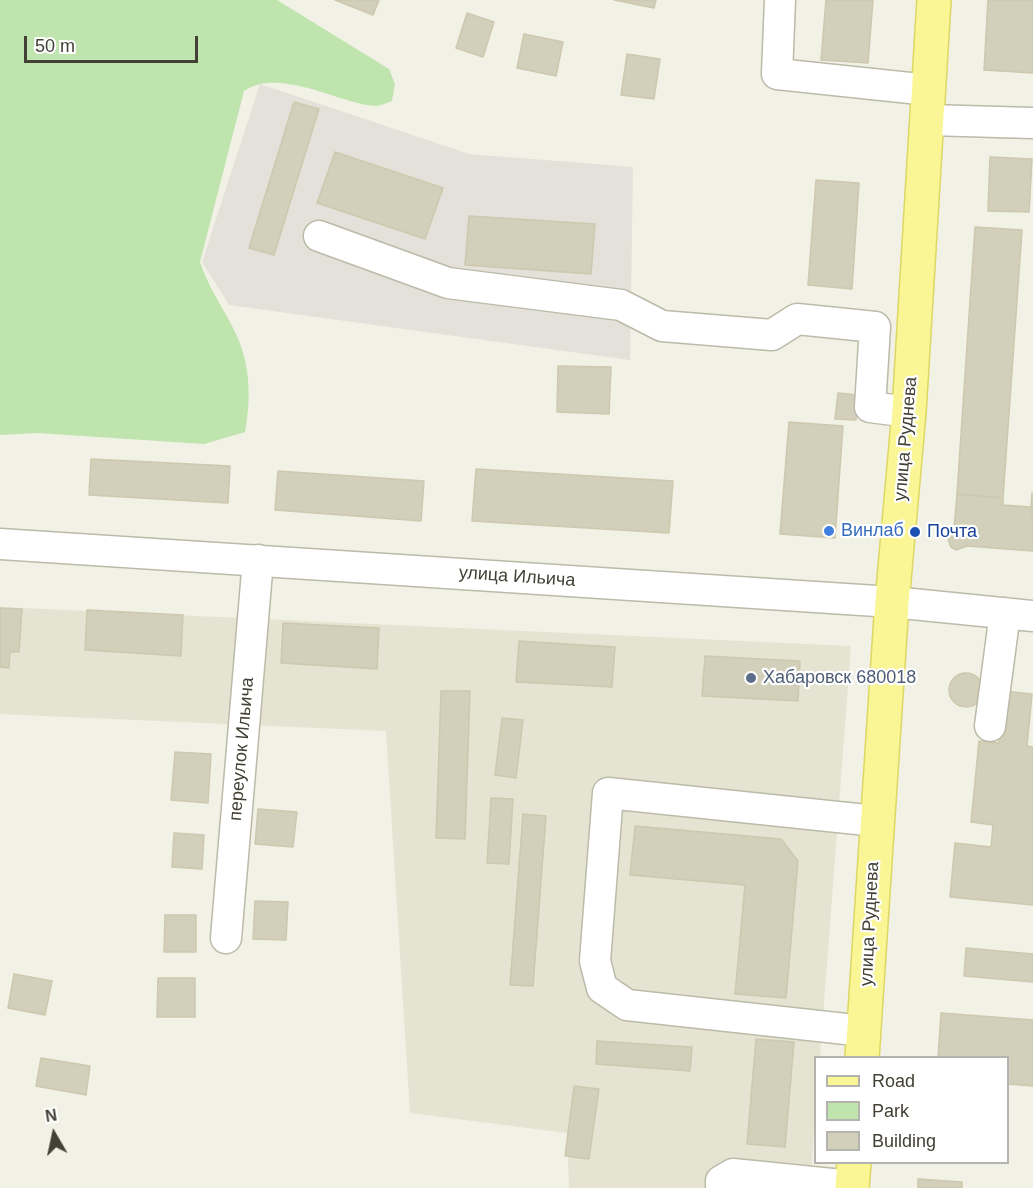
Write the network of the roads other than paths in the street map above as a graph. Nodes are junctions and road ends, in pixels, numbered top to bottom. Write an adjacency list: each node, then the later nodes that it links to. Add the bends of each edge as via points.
1 (780, 0): 3 (street, via 777,74)
2 (934, 0): 3 (main road, улица Руднева)
3 (928, 105): 4 (street); 6 (main road, улица Руднева)
4 (1033, 123)
5 (319, 236): 6 (street, via 448,283 621,305 662,326 772,335 797,319 875,327 870,407)
6 (909, 412): 9 (main road, улица Руднева)
7 (0, 544): 8 (street, улица Ильича)
8 (258, 560): 9 (street, улица Ильича); 13 (street, переулок Ильича)
9 (892, 602): 10 (street, улица Ильича); 12 (main road, улица Руднева)
10 (1019, 615): 11 (street)
11 (990, 726)
12 (876, 821): 14 (main road, улица Руднева); 14 (street, via 609,793 595,961 602,988 627,1005)
13 (226, 938)
14 (863, 1044)
15 (853, 1179): 16 (street, via 733,1174 721,1181)
16 (721, 1188)

